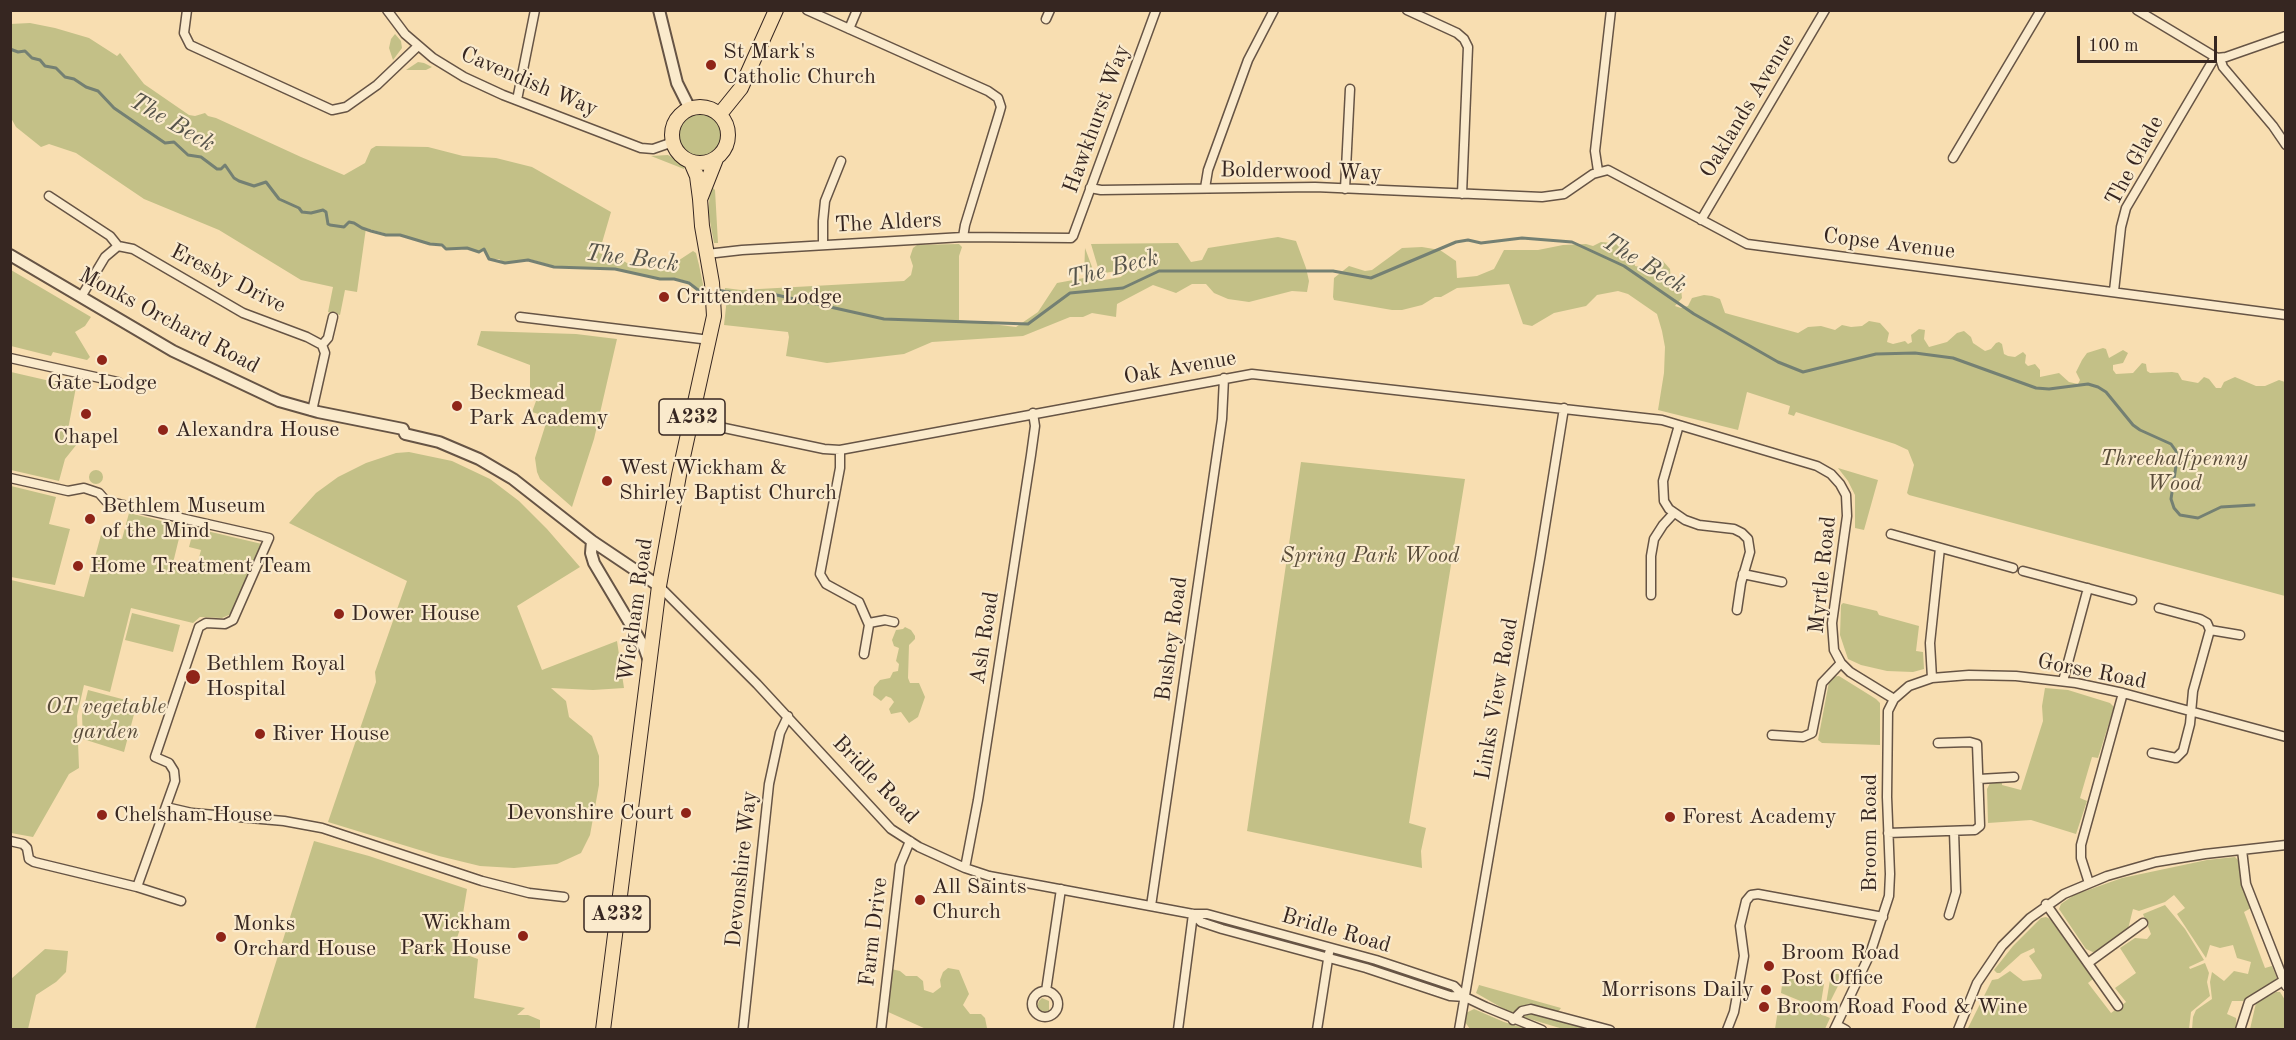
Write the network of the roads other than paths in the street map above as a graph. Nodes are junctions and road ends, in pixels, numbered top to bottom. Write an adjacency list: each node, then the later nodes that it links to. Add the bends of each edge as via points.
1 (187, 10): 17 (street, via 183,33 189,45 332,110 346,107 376,86)
2 (536, 10): 20 (street)
3 (659, 10): 21 (street, via 676,79)
4 (776, 10): 22 (highway, via 741,88)
5 (807, 10): 15 (street)
6 (857, 10): 15 (street)
7 (1156, 10): 30 (street, Hawkhurst Way)
8 (1274, 10): 31 (street, via 1248,60)
9 (1407, 10): 33 (street, via 1456,33 1468,47)
10 (1611, 10): 29 (street, via 1595,151)
11 (1825, 10): 36 (street, Oaklands Avenue)
12 (2041, 10): 25 (street)
13 (2138, 10): 18 (street)
14 (389, 11): 17 (street, Cavendish Way)
15 (849, 29): 37 (street, via 998,98 1001,107)
16 (2286, 36): 18 (street)
17 (418, 46): 20 (street, Cavendish Way, via 448,68)
18 (2217, 58): 24 (street); 43 (street, The Glade, via 2126,208)
19 (1350, 89): 32 (street)
20 (517, 100): 23 (street, Cavendish Way, via 642,148 653,149)
21 (690, 109): 22 (highway, via 704,107); 23 (highway, via 676,122)
22 (720, 114): 26 (highway, via 727,125 728,139)
23 (673, 142): 28 (highway, via 679,154)
24 (2286, 145)
25 (1953, 158)
26 (716, 159): 28 (highway, via 703,164); 35 (highway, Wickham Road / A232)
27 (842, 161): 39 (street, via 825,201)
28 (691, 162): 35 (highway, Wickham Road / A232)
29 (1598, 171): 33 (street, Bolderwood Way, via 1564,194 1550,197); 36 (street, Copse Avenue, via 1616,172)
30 (1090, 188): 31 (street, Bolderwood Way); 38 (street, Hawkhurst Way)
31 (1205, 188): 32 (street, Bolderwood Way)
32 (1345, 189): 33 (street, Bolderwood Way)
33 (1461, 194)
34 (49, 196): 40 (street, Eresby Drive)
35 (700, 199): 41 (highway, Wickham Road / A232)
36 (1701, 220): 43 (street, Copse Avenue, via 1753,245)
37 (963, 237): 38 (street, The Alders); 39 (street, The Alders)
38 (1071, 238)
39 (824, 245): 41 (street, The Alders)
40 (118, 246): 44 (street, via 105,257); 49 (street, Eresby Drive, via 133,249 243,313)
41 (707, 254): 48 (highway, Wickham Road / A232, via 714,316)
42 (10, 255): 44 (street, Monks Orchard Road)
43 (2114, 291): 45 (street, Copse Avenue)
44 (81, 297): 54 (street, Monks Orchard Road, via 210,370 279,401)
45 (2286, 315)
46 (333, 317): 49 (street, via 328,338)
47 (520, 317): 48 (street)
48 (710, 340): 56 (highway, Wickham Road / A232)
49 (322, 345): 54 (street, via 325,353)
50 (10, 358): 52 (street)
51 (1224, 378): 53 (street, Oak Avenue, via 1259,374); 55 (street, Oak Avenue); 106 (street, Bushey Road, via 1222,419)
52 (118, 382)
53 (1564, 408): 57 (street, Oak Avenue); 118 (street, Links View Road)
54 (312, 411): 63 (street, Monks Orchard Road, via 403,429 405,434 466,452 508,475)
55 (1034, 413): 58 (street, Oak Avenue); 99 (street, Ash Road, via 1031,455)
56 (691, 421): 58 (street, Oak Avenue); 67 (highway, Wickham Road / A232)
57 (1679, 425): 59 (street, Oak Avenue); 61 (street, via 1662,489 1666,505)
58 (840, 450): 74 (street, via 821,578 859,602)
59 (1817, 466): 79 (street, Myrtle Road, via 1836,479 1847,501 1832,630 1834,650)
60 (10, 478): 92 (street, via 68,491 84,488 99,493 106,501 269,538 233,620 200,627 155,757 169,763 174,771 175,781)
61 (1674, 513): 65 (street, via 1692,523 1734,530 1745,536 1750,552); 69 (street, via 1654,539)
62 (1892, 534): 64 (street)
63 (592, 541): 67 (street, Monks Orchard Road); 78 (street, via 594,563)
64 (1940, 548): 68 (street); 80 (street, via 1930,643)
65 (1743, 574): 66 (street); 72 (street)
66 (1782, 582)
67 (659, 586): 78 (highway, Wickham Road / A232); 85 (street, Bridle Road)
68 (2088, 588): 70 (street); 81 (street)
69 (1651, 595)
70 (2132, 600)
71 (2159, 608): 75 (street, via 2200,619)
72 (1737, 610)
73 (894, 621): 74 (street)
74 (869, 623): 77 (street)
75 (2210, 630): 76 (street); 84 (street)
76 (2240, 634)
77 (864, 654)
78 (649, 661): 122 (highway, Wickham Road / A232)
79 (1841, 663): 83 (street, Myrtle Road); 86 (street, Myrtle Road, via 1822,683 1812,733 1803,737)
80 (1932, 678): 81 (street, Gorse Road, via 1984,675); 83 (street, Gorse Road, via 1910,686)
81 (2063, 681): 82 (street, Gorse Road)
82 (2123, 693): 84 (street, Gorse Road); 100 (street, via 2081,845)
83 (1894, 699): 94 (street, Broom Road, via 1888,716)
84 (2191, 712): 87 (street, Gorse Road); 89 (street, via 2185,744 2178,757)
85 (788, 716): 96 (street, Bridle Road, via 891,829); 123 (street, Devonshire Way, via 780,733 769,784)
86 (1772, 735)
87 (2286, 737)
88 (1938, 743): 91 (street, via 1974,742 1978,747)
89 (2152, 753)
90 (2014, 777): 91 (street)
91 (1979, 779): 93 (street, via 1980,826)
92 (166, 807): 101 (street); 103 (street, via 322,828 482,881)
93 (1954, 831): 94 (street); 108 (street, via 1956,892)
94 (1887, 833): 109 (street, Broom Road, via 1890,888)
95 (10, 841): 101 (street, via 23,844 34,862)
96 (910, 841): 99 (street, Bridle Road); 124 (street, Farm Drive, via 900,865)
97 (2286, 845): 98 (street)
98 (2242, 850): 100 (street, via 2156,862); 116 (street, via 2246,884)
99 (965, 868): 102 (street, Bridle Road)
100 (2089, 883): 105 (street)
101 (137, 887): 104 (street)
102 (1061, 890): 106 (street, Bridle Road); 117 (street)
103 (564, 897)
104 (181, 901)
105 (2046, 904): 115 (street); 132 (street, via 1989,963 1971,994)
106 (1151, 906): 107 (street, Bridle Road)
107 (1193, 914): 111 (street, Bridle Road, via 1207,914); 112 (street, Bridle Road, via 1207,924); 125 (street)
108 (1949, 915)
109 (1883, 917): 121 (street, Broom Road); 130 (street, via 1750,895 1740,926 1744,956)
110 (2143, 924): 115 (street)
111 (1274, 932): 112 (street); 113 (street, Bridle Road)
112 (1270, 943): 114 (street, Bridle Road)
113 (1330, 947): 114 (street); 118 (street, Bridle Road, via 1449,984)
114 (1328, 958): 118 (street, Bridle Road, via 1450,996); 126 (street)
115 (2088, 963): 119 (street)
116 (2284, 984): 133 (street, via 2249,1002)
117 (1046, 991)
118 (1465, 997): 120 (street, Bridle Road); 127 (street, Links View Road)
119 (2118, 1006)
120 (1513, 1020): 128 (street, Bridle Road); 129 (street, via 1531,1009)
121 (1836, 1027): 131 (street)
122 (603, 1029)
123 (743, 1029)
124 (881, 1029)
125 (1178, 1029)
126 (1317, 1029)
127 (1459, 1029)
128 (1542, 1029)
129 (1610, 1029)
130 (1727, 1029)
131 (1846, 1029)
132 (1958, 1029)
133 (2240, 1029)

